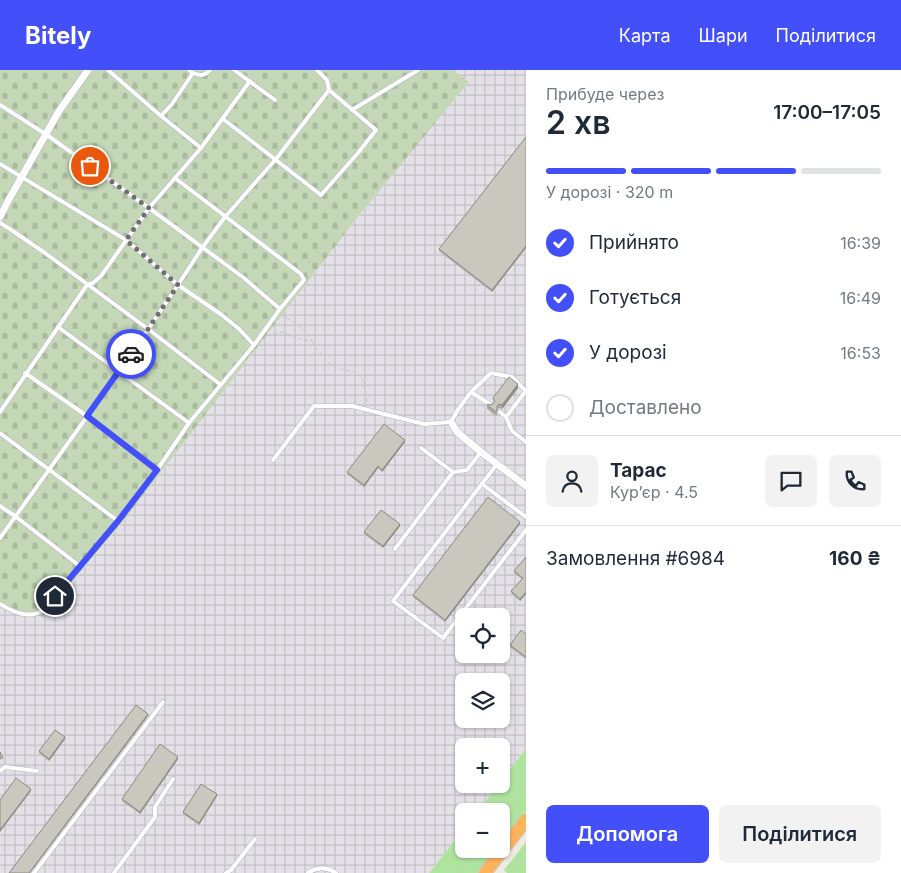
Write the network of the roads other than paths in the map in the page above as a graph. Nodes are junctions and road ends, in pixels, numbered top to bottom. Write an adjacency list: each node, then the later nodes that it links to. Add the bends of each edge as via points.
1 (88, 70): 17 (street)
2 (108, 70): 15 (lane)
3 (210, 70): 8 (lane, via 200,76)
4 (234, 70): 9 (lane)
5 (245, 70): 9 (lane)
6 (317, 70): 11 (lane, via 327,80)
7 (418, 70): 14 (lane)
8 (191, 71): 15 (lane)
9 (242, 75): 10 (lane)
10 (250, 81): 12 (lane); 16 (lane)
11 (329, 90): 14 (lane); 19 (lane)
12 (275, 100)
13 (0, 105): 17 (lane)
14 (352, 110): 19 (lane, via 376,130 321,195)
15 (161, 116): 18 (lane)
16 (223, 119): 18 (lane); 19 (lane)
17 (47, 135): 21 (street); 23 (lane)
18 (201, 148): 22 (lane)
19 (276, 159): 25 (lane)
20 (0, 164): 21 (lane)
21 (21, 178): 24 (street); 27 (lane)
22 (175, 178): 23 (lane); 25 (lane)
23 (149, 208): 27 (lane); 28 (lane)
24 (0, 217)
25 (225, 217): 28 (lane); 31 (lane, via 299,272 304,280)
26 (0, 223): 29 (lane)
27 (126, 240): 29 (lane, via 101,276); 30 (lane)
28 (202, 248): 30 (lane); 31 (lane)
29 (87, 285): 32 (lane); 33 (lane)
30 (178, 285): 33 (lane); 34 (lane, via 222,315)
31 (280, 309): 34 (lane)
32 (58, 327): 35 (lane); 36 (lane)
33 (148, 329): 35 (lane); 37 (lane)
34 (254, 345): 37 (lane)
35 (119, 372): 43 (lane); 46 (lane)
36 (25, 373): 41 (lane); 43 (lane)
37 (221, 385): 46 (lane)
38 (526, 391): 39 (lane, via 512,378 491,373); 44 (lane)
39 (471, 392): 40 (lane); 45 (lane)
40 (491, 405)
41 (0, 412)
42 (500, 412): 44 (lane)
43 (87, 416): 53 (lane); 54 (lane)
44 (506, 416): 48 (lane, via 512,431)
45 (450, 422): 50 (street); 51 (lane, via 424,424 352,406 314,406)
46 (189, 423): 54 (lane)
47 (0, 433): 53 (lane)
48 (526, 442)
49 (421, 448): 55 (lane)
50 (481, 452): 52 (street); 55 (lane, via 468,470)
51 (273, 460)
52 (497, 464): 56 (lane); 57 (street)
53 (49, 469): 59 (lane); 61 (lane)
54 (157, 470): 61 (lane)
55 (453, 472): 64 (lane)
56 (482, 484): 60 (lane); 62 (lane, via 393,601 443,638)
57 (526, 486)
58 (0, 506): 59 (lane)
59 (15, 516): 63 (lane); 65 (lane)
60 (526, 517)
61 (118, 521): 65 (lane)
62 (526, 530)
63 (0, 538)
64 (395, 548)
65 (81, 567): 66 (lane, via 37,614 10,611)
66 (0, 604)
67 (163, 702): 74 (lane)
68 (0, 771): 69 (lane, via 5,767)
69 (36, 771)
70 (173, 779): 75 (lane, via 154,807 154,817)
71 (526, 820): 73 (highway)
72 (255, 838): 76 (lane)
73 (489, 871)
74 (34, 873)
75 (114, 873)
76 (226, 873)
77 (308, 873): 78 (lane, via 323,868)
78 (336, 873)

